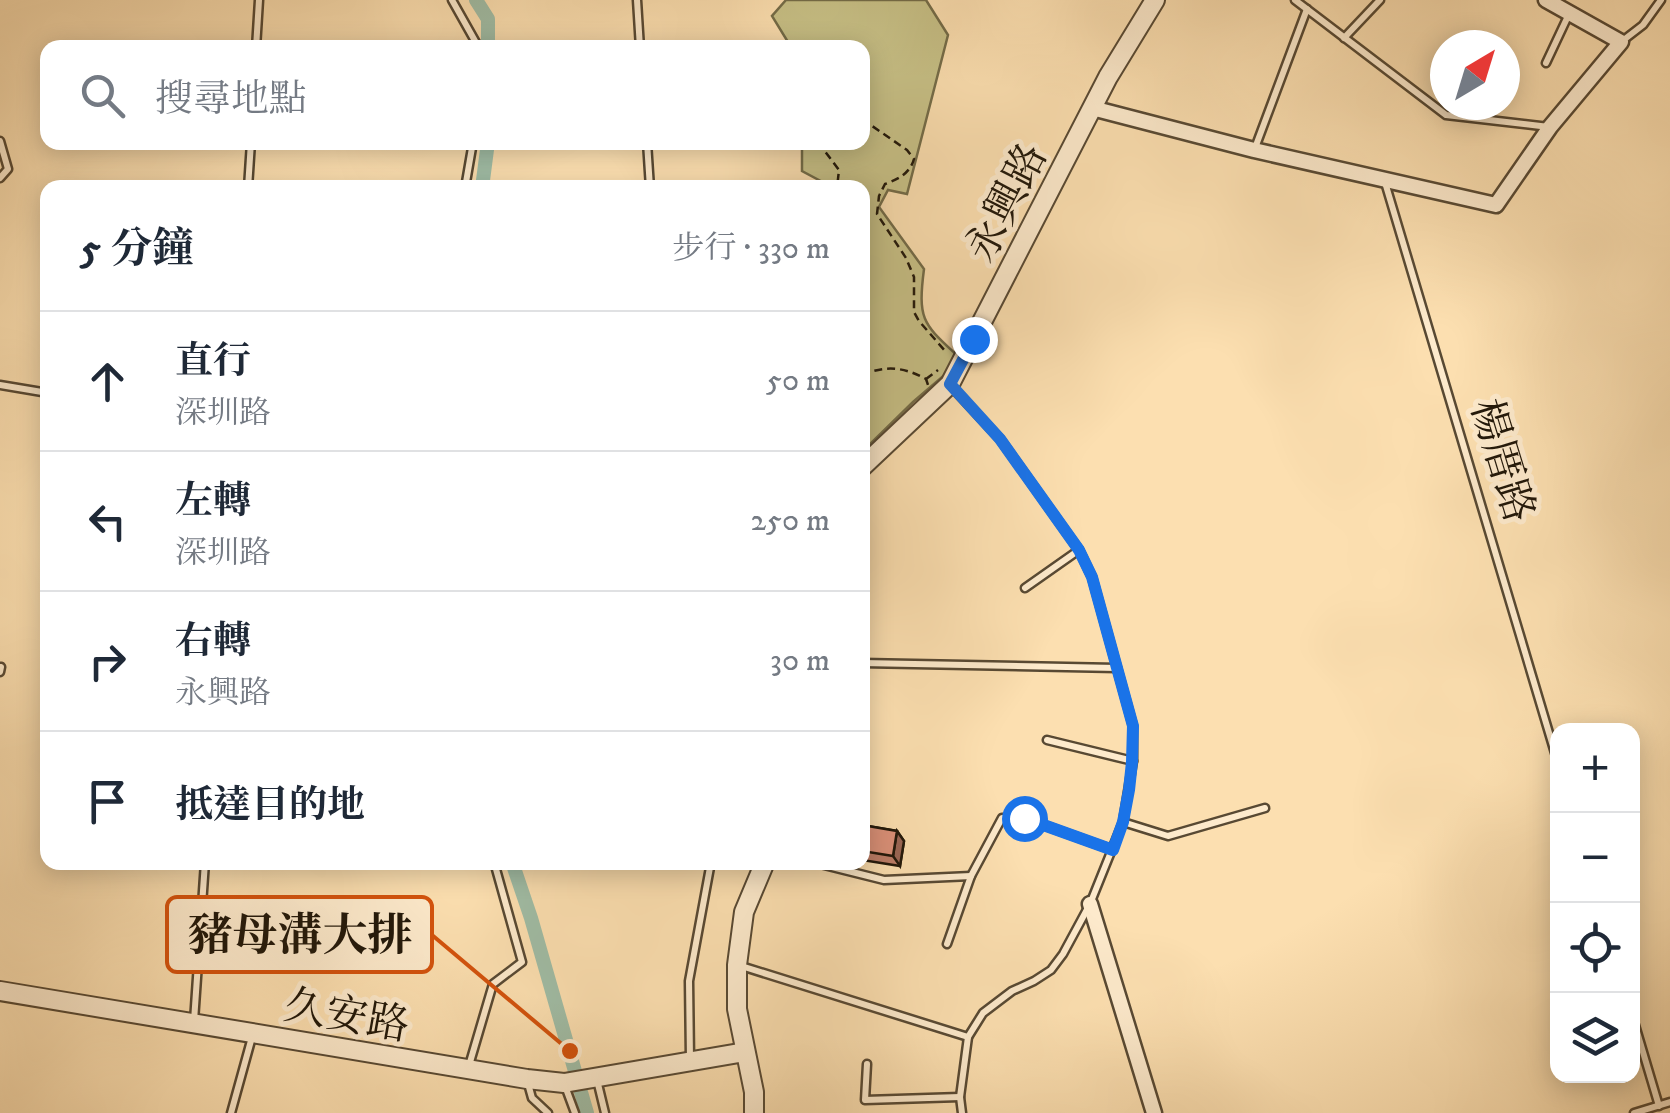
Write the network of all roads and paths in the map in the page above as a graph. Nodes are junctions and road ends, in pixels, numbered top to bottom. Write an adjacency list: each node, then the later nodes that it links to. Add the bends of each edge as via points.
1 (259, 0): 12 (lane)
2 (452, 0): 13 (lane)
3 (636, 0): 14 (lane)
4 (1155, 0): 17 (street, 永興路)
5 (1295, 0): 9 (lane)
6 (1380, 0): 11 (lane)
7 (1546, 0): 10 (street)
8 (1661, 0): 15 (lane)
9 (1308, 9): 11 (lane); 25 (lane)
10 (1569, 13): 15 (street); 16 (lane)
11 (1344, 38): 19 (lane, via 1446,115)
12 (256, 40)
13 (474, 40)
14 (639, 40)
15 (1621, 42): 19 (street)
16 (1546, 62)
17 (1092, 108): 25 (street); 33 (street, 永興路)
18 (870, 125): 33 (path, via 914,158 912,168 885,184 877,214 914,277 914,312 942,346)
19 (1550, 127): 27 (street, via 1496,206)
20 (0, 141): 26 (lane, via 8,169)
21 (250, 150): 28 (lane)
22 (472, 150): 29 (lane)
23 (648, 150): 30 (lane)
24 (824, 150): 31 (path, via 839,170)
25 (1254, 150): 27 (street)
26 (0, 178)
27 (1384, 178): 42 (lane, 楊厝路)
28 (248, 180)
29 (466, 180)
30 (649, 180)
31 (838, 180)
32 (870, 371): 36 (path, via 913,372 926,380)
33 (954, 377): 36 (street, 永興路); 38 (lane)
34 (0, 385): 35 (lane)
35 (40, 392)
36 (933, 398): 37 (street, 永興路)
37 (870, 459)
38 (1079, 550): 39 (lane); 41 (lane)
39 (1025, 588)
40 (870, 663): 41 (lane)
41 (1117, 668): 44 (lane, via 1133,726)
42 (1550, 736)
43 (1047, 740): 44 (lane)
44 (1132, 762): 46 (lane)
45 (1265, 808): 46 (lane, via 1168,836)
46 (1123, 822): 47 (lane)
47 (1113, 850): 53 (lane, via 1024,818 1002,818); 54 (lane)
48 (204, 870): 58 (lane)
49 (496, 870): 65 (lane, via 522,962 493,984)
50 (710, 870): 63 (lane, via 689,981)
51 (762, 870): 56 (street, via 744,912)
52 (844, 870): 53 (lane, via 884,880)
53 (970, 876): 55 (lane)
54 (1090, 904): 60 (lane, via 1051,970 1012,990); 78 (street)
55 (947, 944)
56 (736, 965): 60 (lane); 62 (street)
57 (0, 991): 58 (street, 久安路)
58 (194, 1023): 59 (street, 久安路)
59 (253, 1033): 65 (street, 久安路); 72 (lane)
60 (968, 1037): 69 (lane)
61 (1640, 1043): 71 (lane)
62 (745, 1052): 63 (street, 久安路); 76 (street)
63 (690, 1061): 66 (street, 久安路)
64 (867, 1064): 69 (lane, via 865,1100)
65 (468, 1070): 67 (street, 久安路)
66 (596, 1078): 68 (street, 久安路); 75 (lane)
67 (527, 1079): 68 (street, 久安路); 73 (lane, via 532,1098)
68 (564, 1083): 74 (lane)
69 (960, 1097): 77 (lane)
70 (1670, 1102): 71 (lane)
71 (1659, 1106): 79 (lane)
72 (231, 1113)
73 (548, 1113)
74 (575, 1113)
75 (605, 1113)
76 (754, 1113)
77 (962, 1113)
78 (1154, 1113)
79 (1634, 1113)

